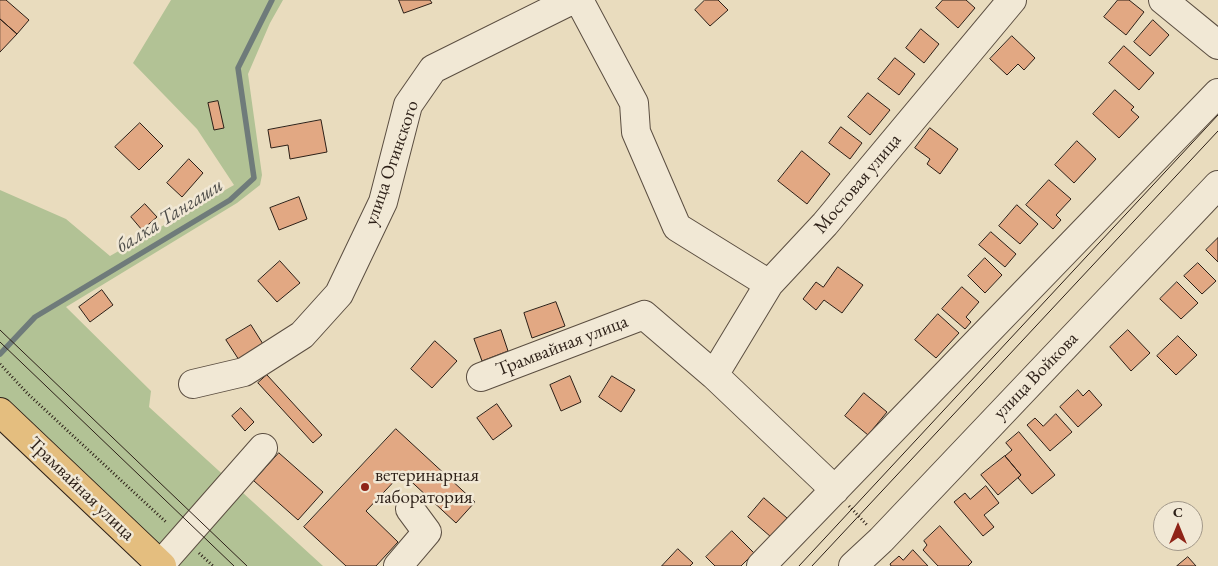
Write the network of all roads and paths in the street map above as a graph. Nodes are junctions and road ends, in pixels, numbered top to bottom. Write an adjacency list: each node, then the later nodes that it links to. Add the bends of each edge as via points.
1 (572, 0): 12 (street, улица Огинского, via 433,69 408,105 383,202 339,294 302,335 244,372)
2 (579, 0): 8 (street, via 634,103 636,132 677,227)
3 (1012, 0): 8 (street, Мостовая улица, via 824,224)
4 (1163, 0): 5 (street)
5 (1218, 44)
6 (1218, 93): 15 (street)
7 (1218, 185): 18 (street, улица Войкова)
8 (769, 284): 10 (street, Мостовая улица)
9 (0, 364): 17 (path, via 28,394)
10 (714, 375): 11 (street, Трамвайная улица, via 644,315); 15 (street)
11 (481, 377)
12 (193, 384)
13 (1, 413): 19 (main road, Трамвайная улица)
14 (262, 448): 17 (street)
15 (835, 490): 18 (path); 22 (street)
16 (410, 509): 21 (street, via 427,532)
17 (184, 538): 19 (street); 20 (path)
18 (881, 540): 23 (street, улица Войкова)
19 (162, 565)
20 (213, 566)
21 (398, 566)
22 (761, 566)
23 (853, 566)

